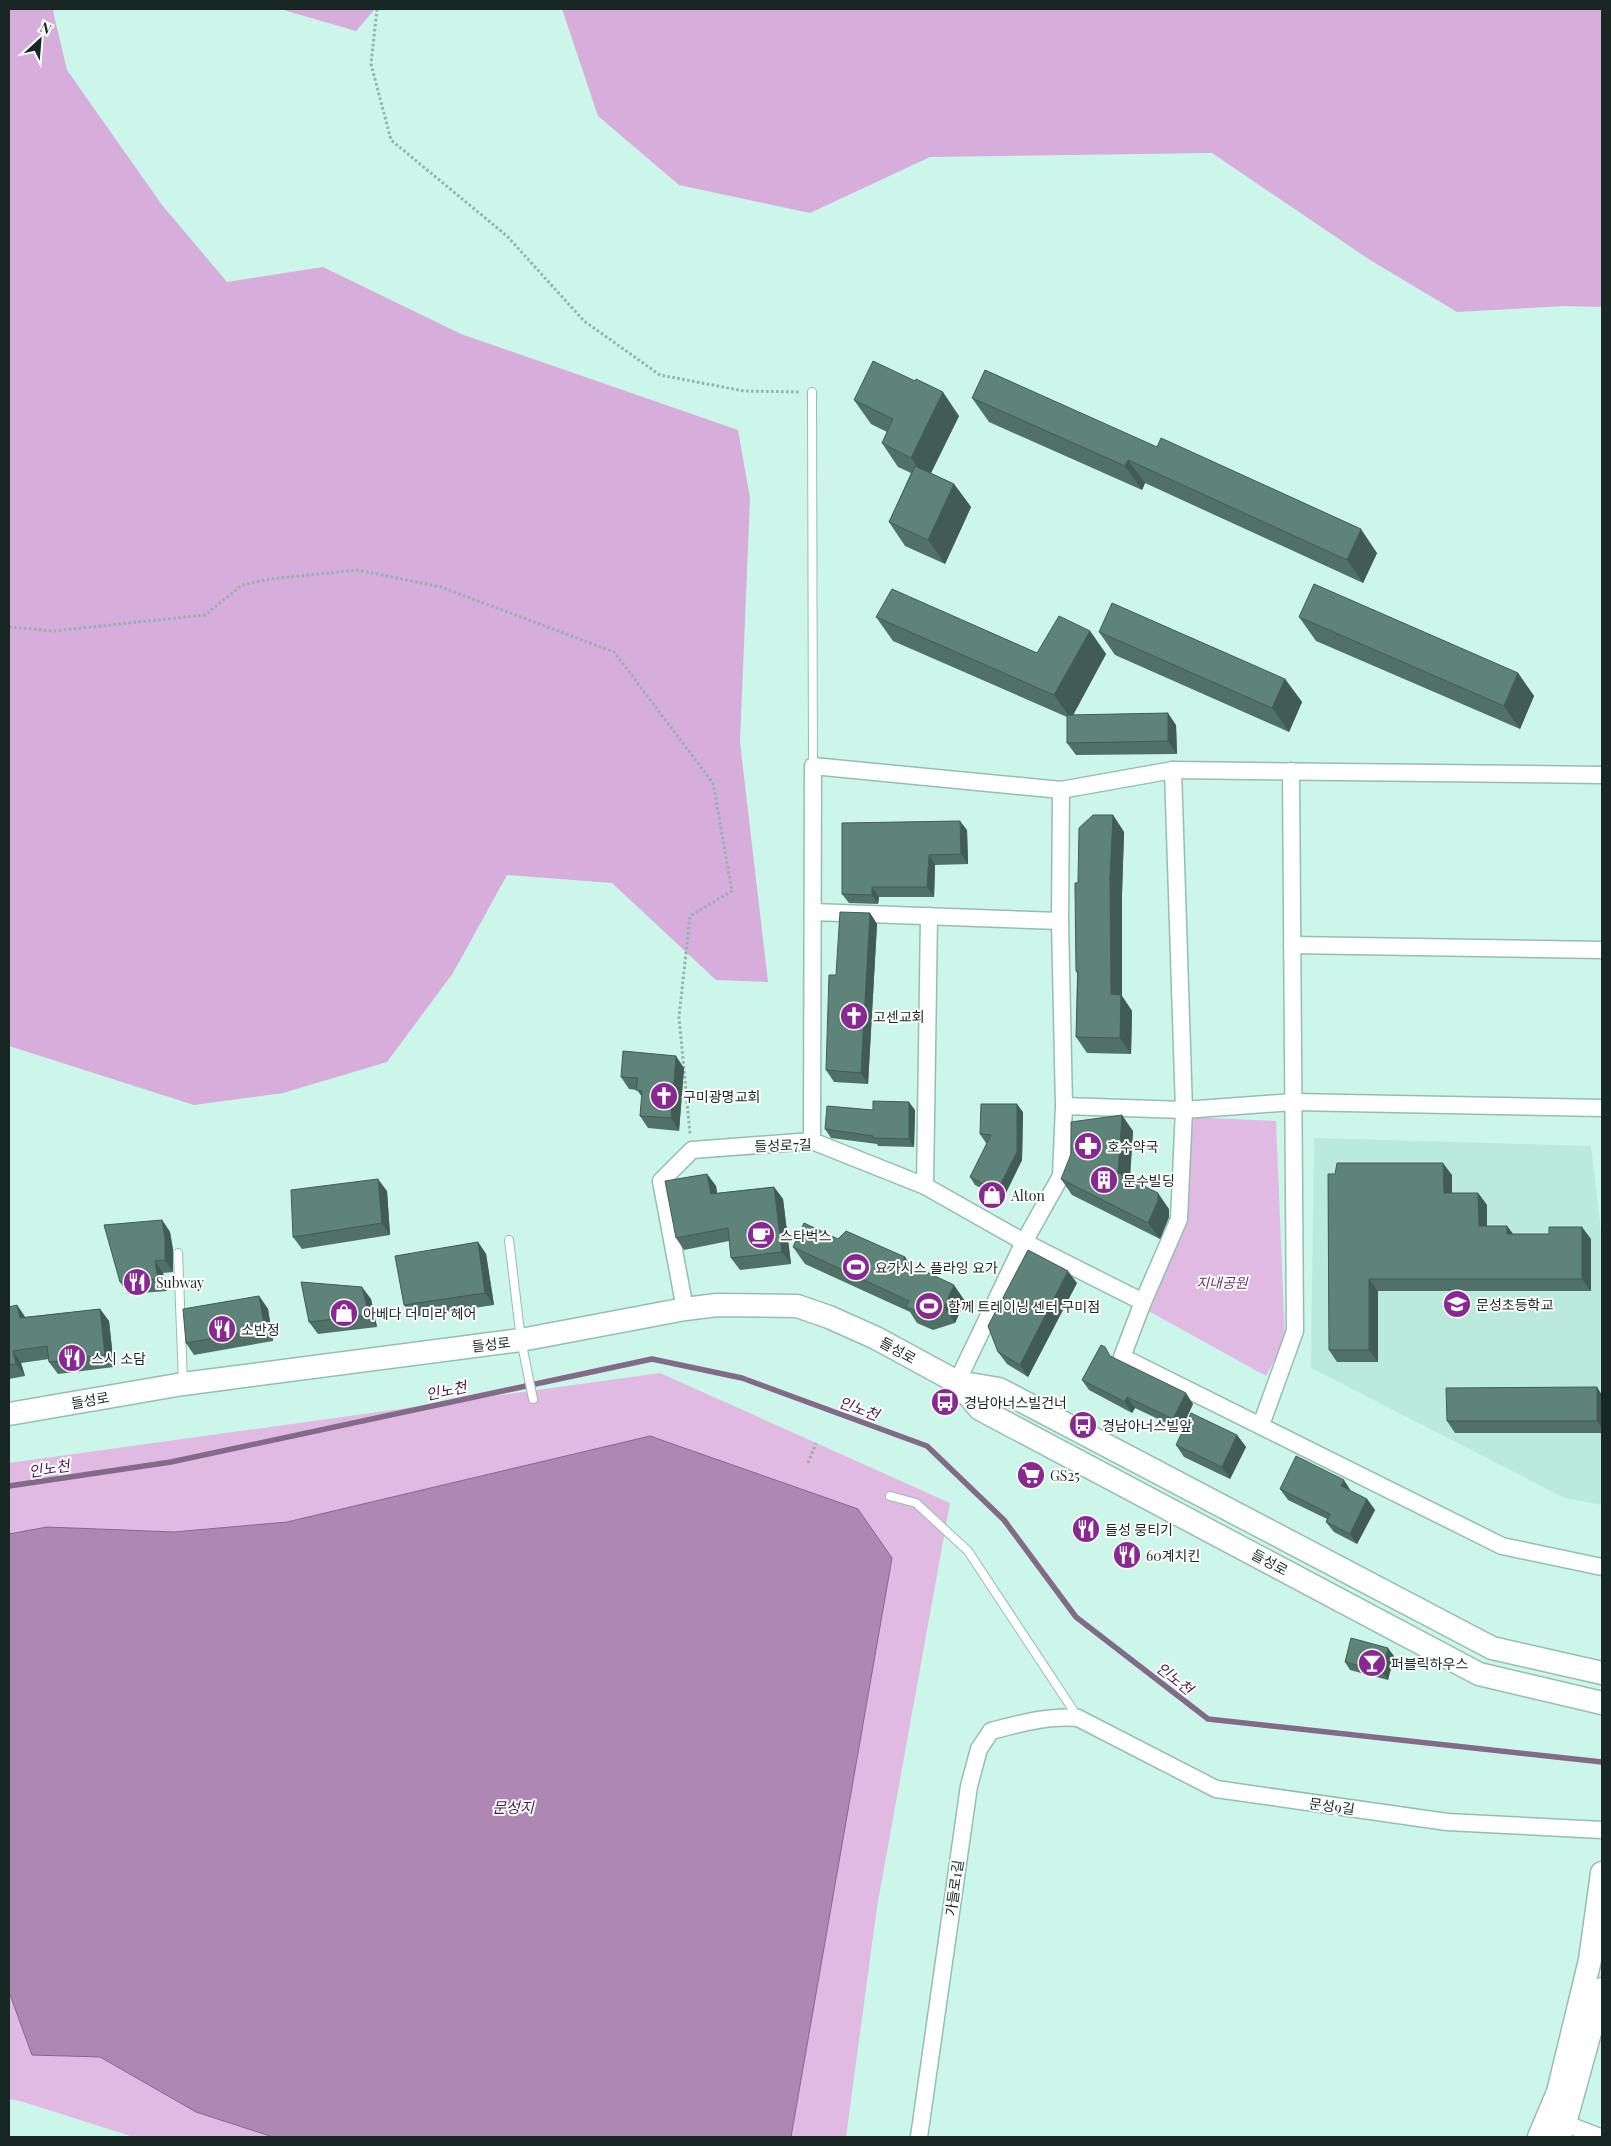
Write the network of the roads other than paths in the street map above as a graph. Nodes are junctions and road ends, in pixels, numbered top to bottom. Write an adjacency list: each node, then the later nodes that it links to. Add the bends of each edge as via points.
1 (812, 392): 2 (lane)
2 (813, 766): 6 (street); 7 (street)
3 (1173, 770): 4 (street); 6 (street); 15 (street)
4 (1291, 772): 5 (street); 10 (street)
5 (1602, 775)
6 (1061, 790): 9 (street)
7 (813, 912): 8 (street); 16 (street)
8 (929, 916): 9 (street); 17 (street)
9 (1060, 921): 13 (street)
10 (1292, 945): 11 (street); 12 (street)
11 (1602, 950)
12 (1293, 1102): 14 (street); 15 (street); 28 (street, via 1295,1331)
13 (1064, 1106): 15 (street); 19 (street, via 1061,1176)
14 (1602, 1108)
15 (1184, 1110): 21 (street, via 1179,1219)
16 (812, 1141): 17 (street, 들성로7길); 22 (street, 들성로7길, via 692,1150 661,1181)
17 (925, 1186): 19 (street, 들성로7길)
18 (510, 1240): 23 (lane)
19 (1024, 1242): 21 (street, 들성로7길); 24 (street)
20 (178, 1253): 25 (lane)
21 (1143, 1302): 28 (street, via 1122,1357)
22 (685, 1309): 23 (street, 들성로); 24 (street, 들성로, via 717,1305 797,1306 876,1338)
23 (521, 1340): 25 (street, 들성로); 26 (lane)
24 (957, 1382): 31 (street, 들성로, via 999,1389 1492,1648); 32 (street, 들성로, via 980,1409 1479,1674)
25 (183, 1384): 27 (street, 들성로)
26 (533, 1399)
27 (9, 1414)
28 (1261, 1425): 30 (street, via 1502,1546)
29 (890, 1496): 33 (lane, via 916,1503 968,1551)
30 (1602, 1567)
31 (1602, 1673)
32 (1602, 1703)
33 (1078, 1718): 34 (street, 문성9길, via 1216,1789 1448,1822); 38 (street, 가들로1길, via 1026,1723 991,1731 979,1749 968,1786)
34 (1602, 1830)
35 (1602, 1873): 37 (street, via 1590,1960 1558,2092)
36 (1602, 1989): 37 (street)
37 (1557, 2126): 39 (street); 40 (street)
38 (919, 2137)
39 (1539, 2137)
40 (1600, 2137)

